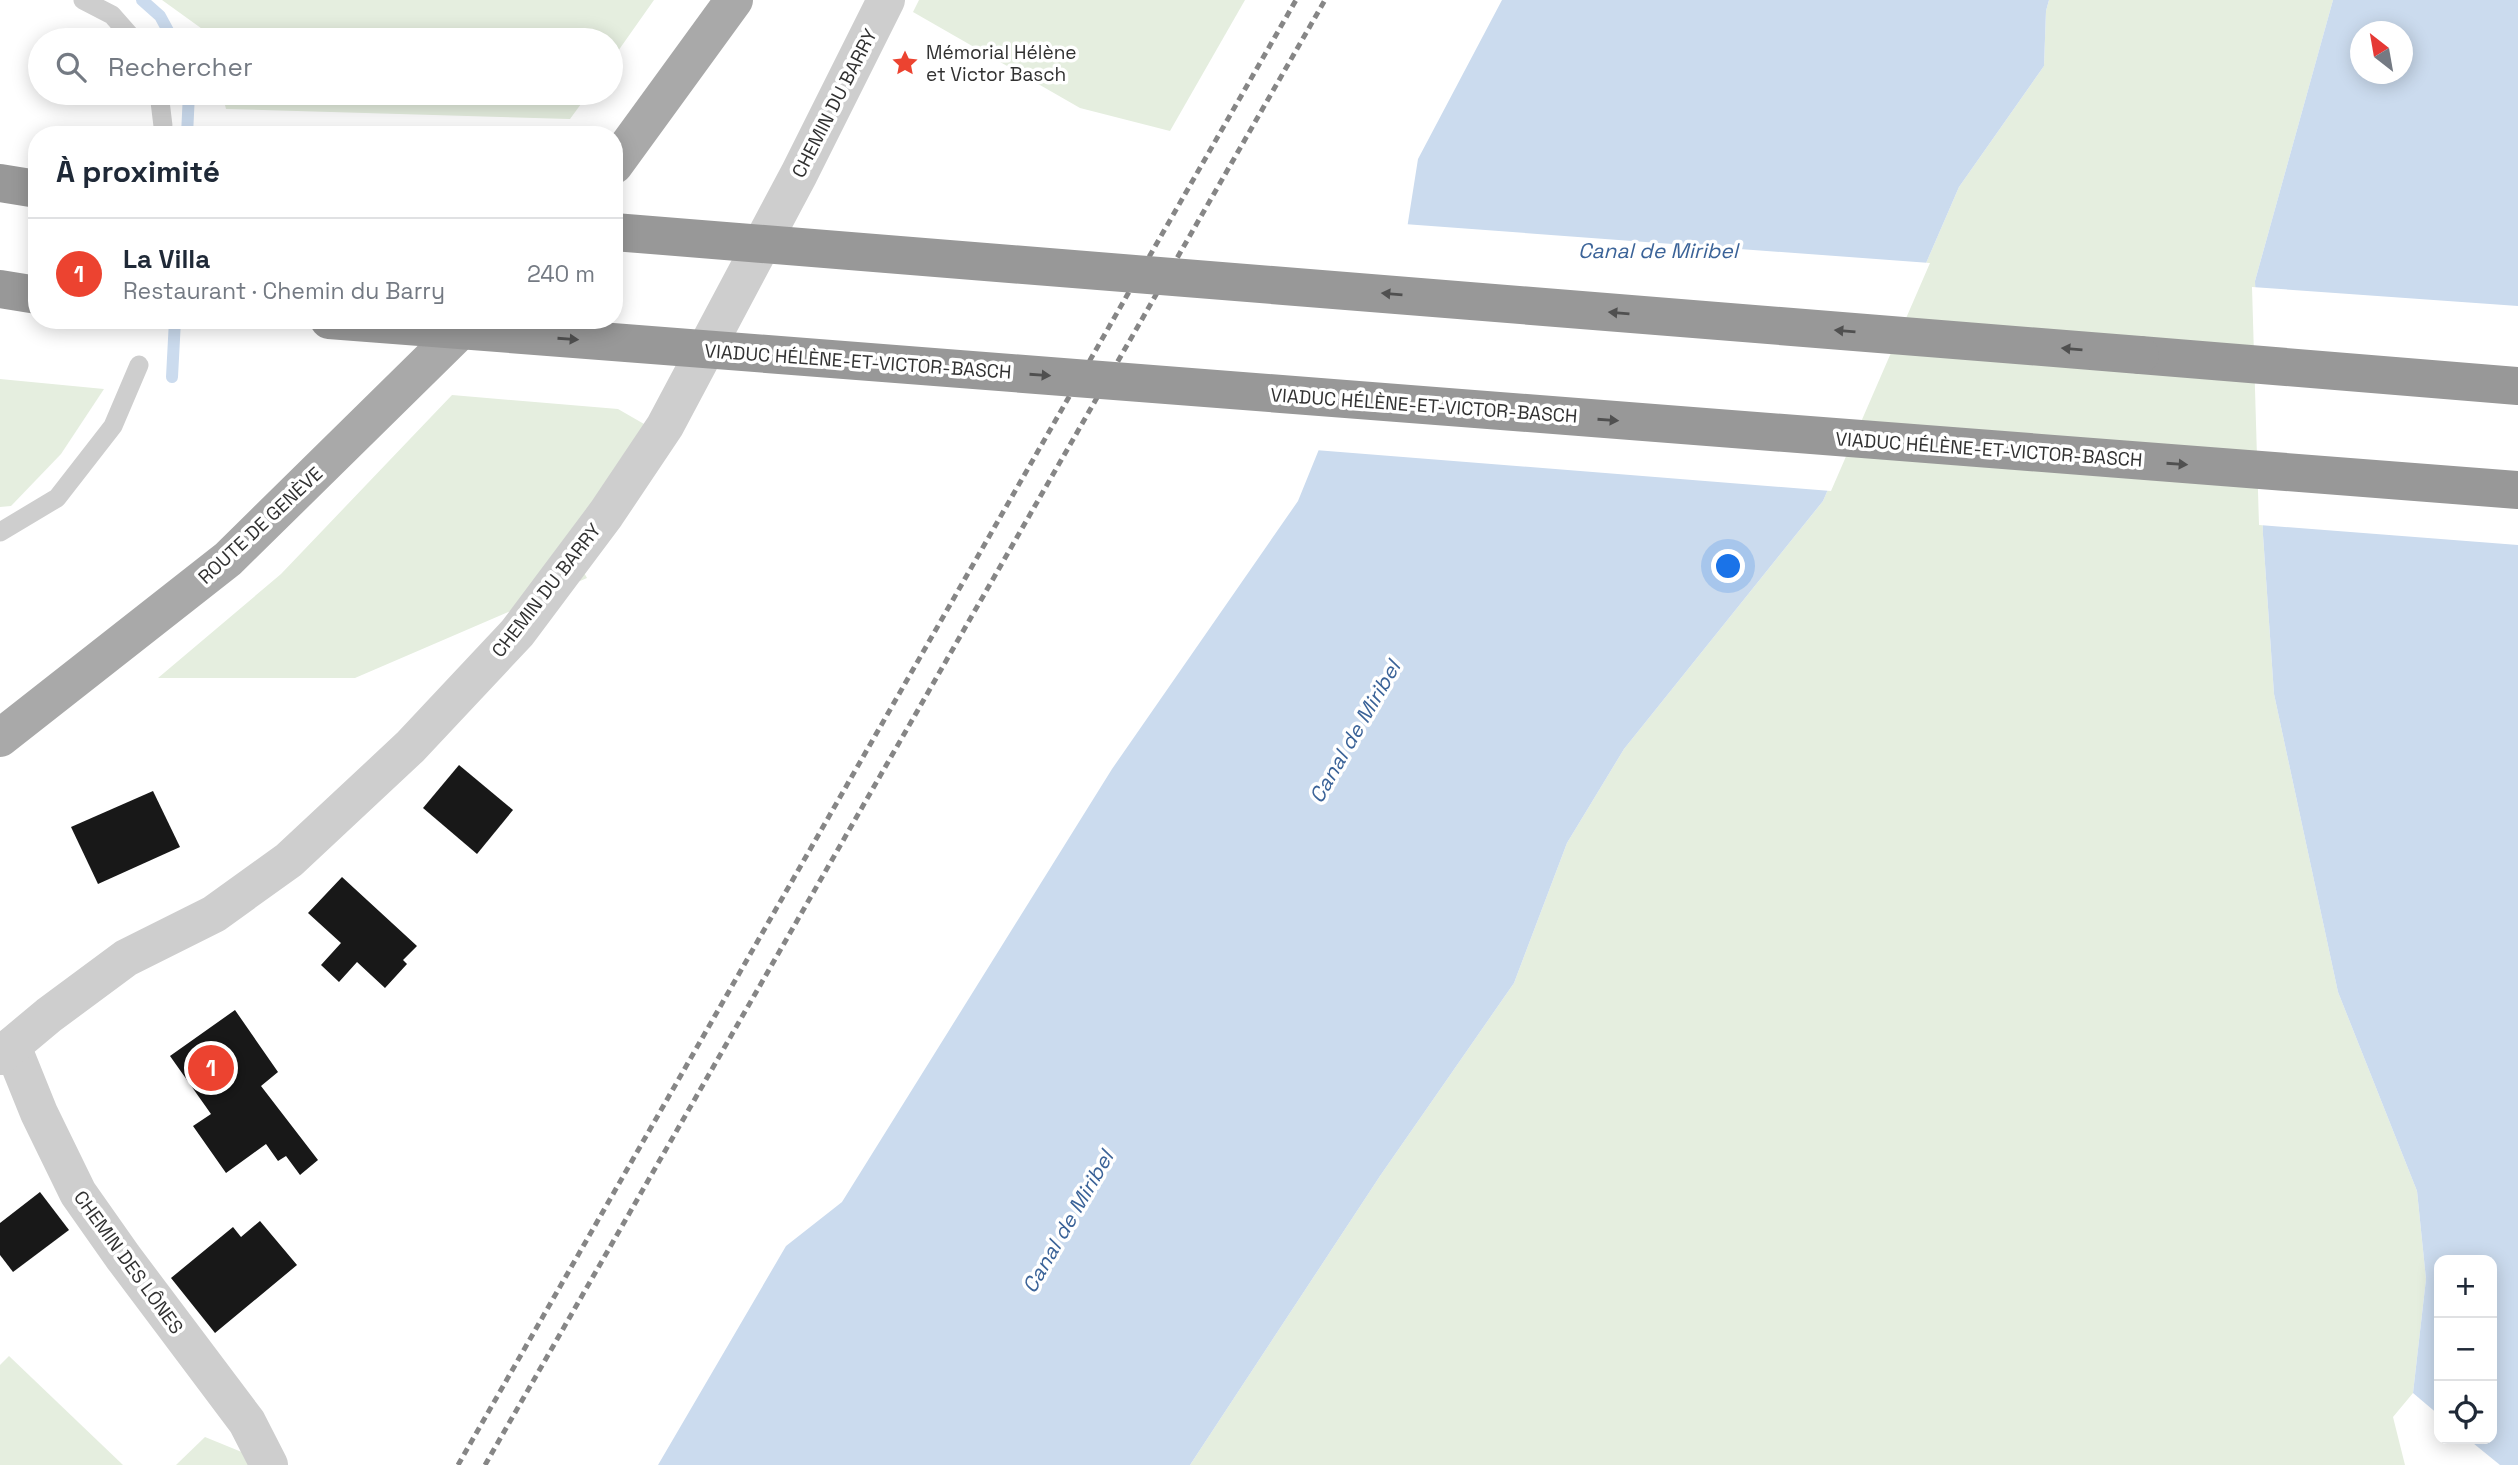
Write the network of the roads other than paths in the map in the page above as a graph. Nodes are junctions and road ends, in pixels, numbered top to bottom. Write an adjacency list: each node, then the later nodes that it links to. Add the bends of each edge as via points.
1 (83, 0): 4 (lane, via 112,15)
2 (734, 0): 7 (main road)
3 (886, 0): 20 (street, CHEMIN DU BARRY, via 665,426 517,633 410,747 289,860 214,914 126,958)
4 (123, 28)
5 (160, 105): 6 (lane)
6 (163, 125)
7 (623, 153)
8 (0, 183): 9 (highway)
9 (28, 188)
10 (623, 233): 13 (highway, one-way to 10, bridge)
11 (445, 329): 17 (highway, VIADUC HÉLÈNE-ET-VICTOR-BASCH, one-way to 17, bridge)
12 (462, 329): 19 (main road, ROUTE DE GENÈVE, via 228,559)
13 (2140, 355): 15 (highway); 16 (highway)
14 (139, 365): 18 (lane, via 113,426 57,498)
15 (2518, 365)
16 (2518, 386)
17 (2518, 490)
18 (0, 532)
19 (0, 738)
20 (6, 1051): 21 (street, CHEMIN DES LÔNES, via 78,1193 247,1422)
21 (269, 1465)

